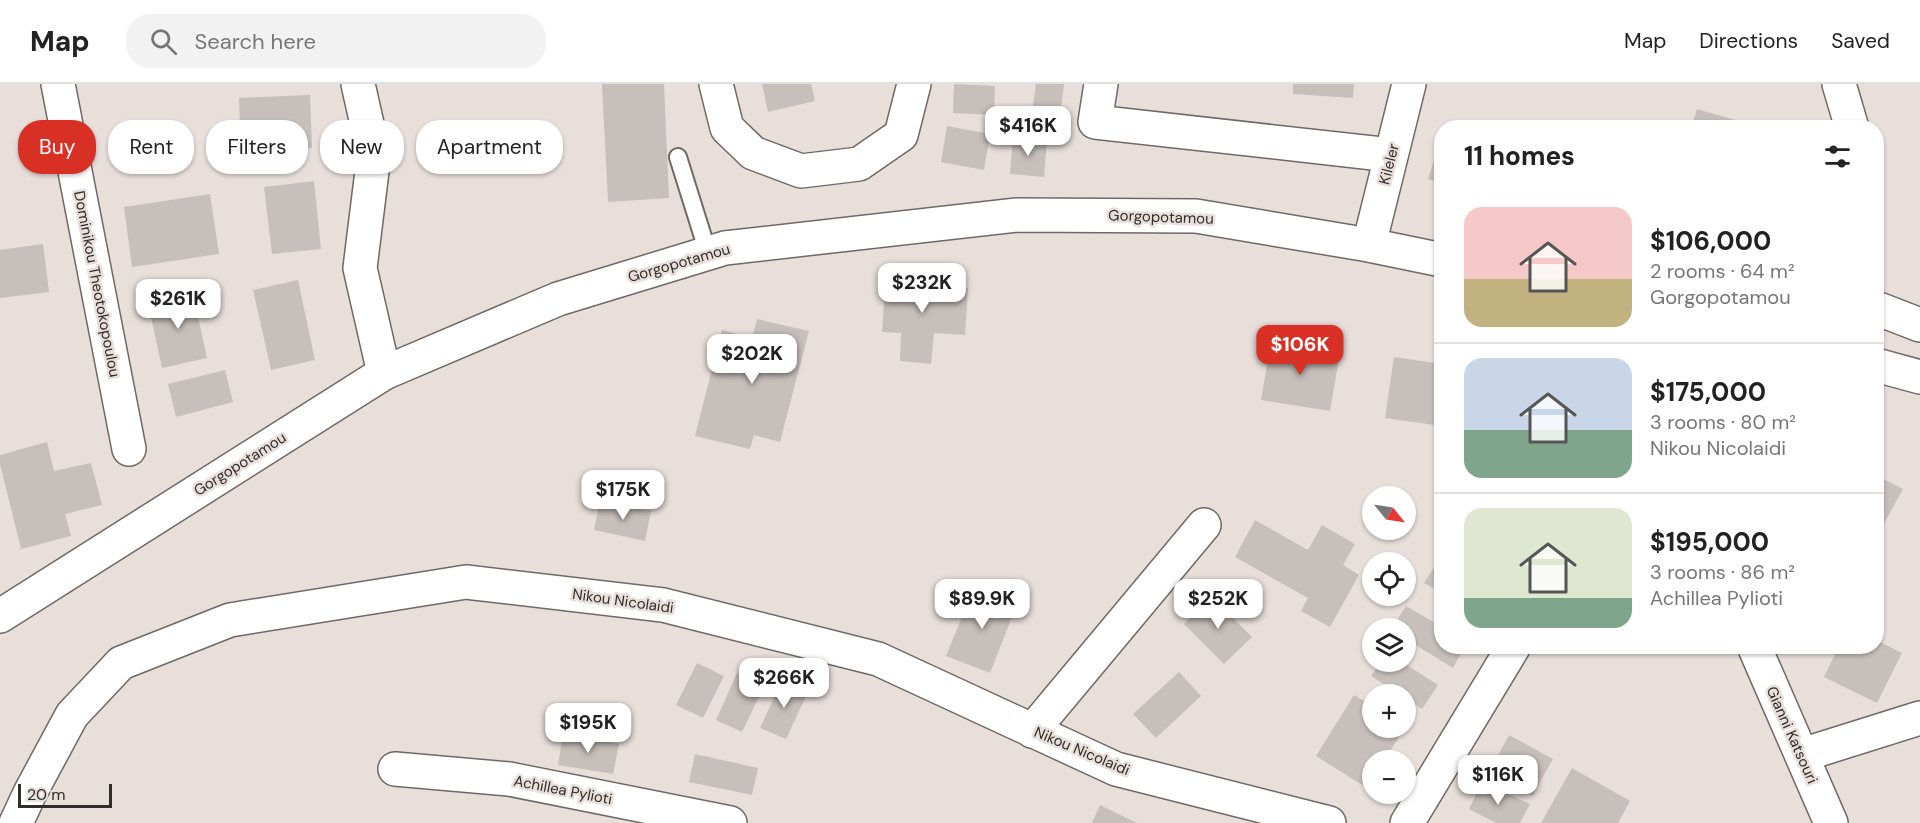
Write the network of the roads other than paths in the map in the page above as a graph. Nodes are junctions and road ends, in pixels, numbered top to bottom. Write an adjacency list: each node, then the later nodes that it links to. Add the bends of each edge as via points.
1 (58, 84): 19 (street, Dominikou Theotokopoulou)
2 (358, 84): 17 (street, via 374,155 360,268)
3 (716, 84): 4 (street, via 727,128 753,153 801,171 859,164 901,135)
4 (914, 84)
5 (1101, 84): 9 (street, via 1095,122)
6 (1409, 84): 9 (street, Kileler)
7 (1839, 84): 8 (street)
8 (1850, 120)
9 (1391, 155): 11 (street, Kileler)
10 (678, 157): 12 (lane)
11 (1370, 244): 12 (street, Gorgopotamou, via 1196,216 1017,215); 13 (street, Gorgopotamou)
12 (708, 253): 17 (street, Gorgopotamou, via 558,299)
13 (1434, 258)
14 (1884, 311): 15 (street)
15 (1920, 325)
16 (1884, 367): 18 (street)
17 (384, 373): 21 (street, Gorgopotamou)
18 (1920, 377)
19 (129, 449)
20 (1204, 525): 25 (street)
21 (0, 616)
22 (1509, 654): 31 (street)
23 (1758, 654): 26 (street, Gianni Katsouri)
24 (1920, 718): 26 (street)
25 (1032, 730): 28 (street, Nikou Nicolaidi, via 878,659 663,605 466,582 230,620 121,663 72,715); 30 (street, Nikou Nicolaidi, via 1116,769)
26 (1802, 755): 32 (street, Gianni Katsouri)
27 (395, 769): 29 (street, Achillea Pylioti, via 509,779)
28 (16, 823)
29 (730, 823)
30 (1329, 823)
31 (1407, 823)
32 (1831, 823)

